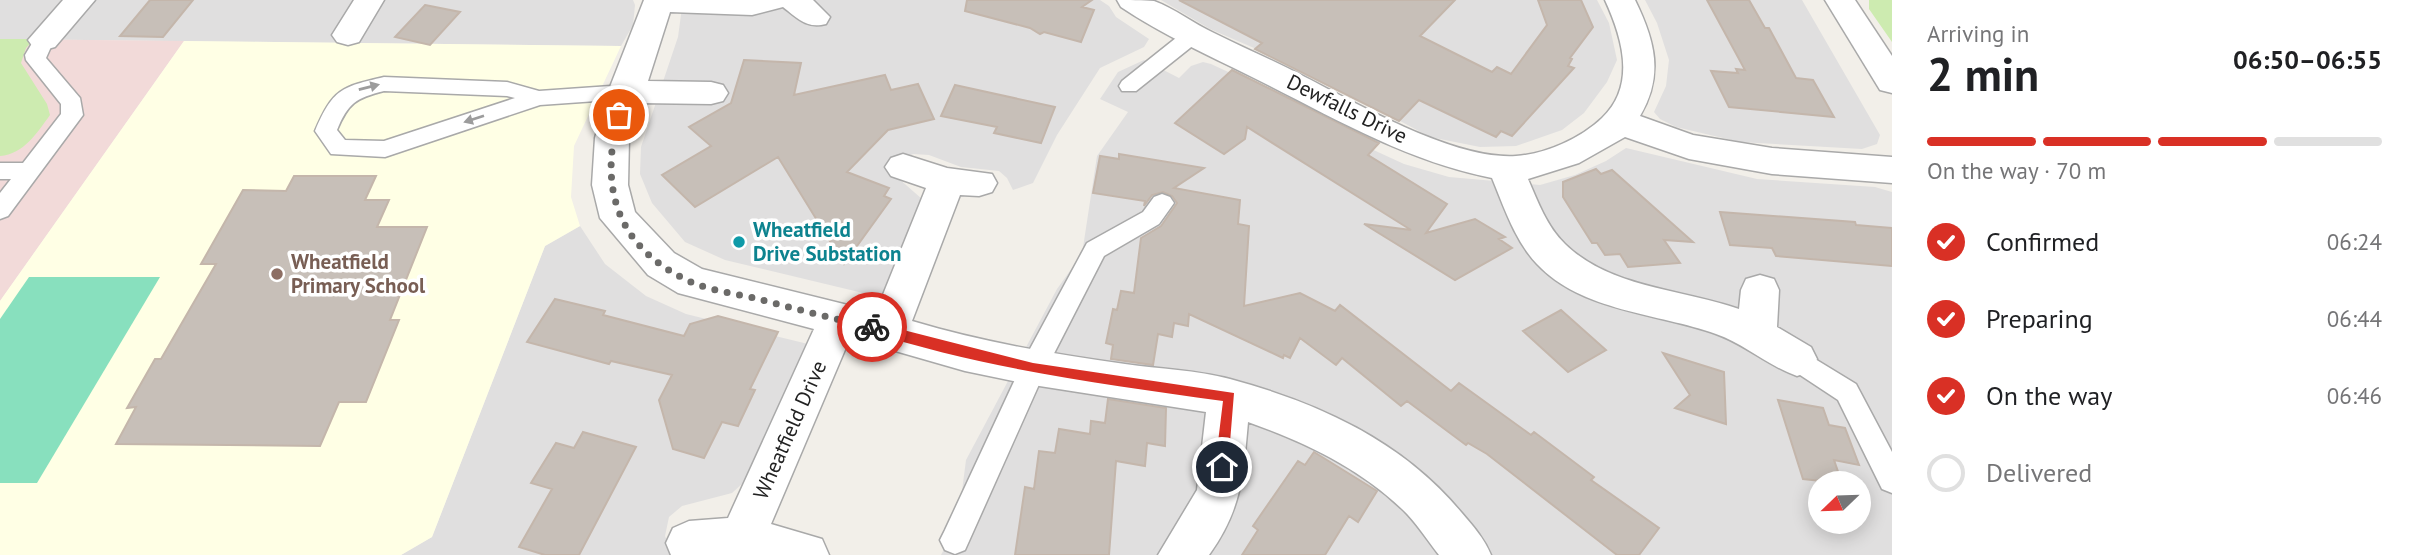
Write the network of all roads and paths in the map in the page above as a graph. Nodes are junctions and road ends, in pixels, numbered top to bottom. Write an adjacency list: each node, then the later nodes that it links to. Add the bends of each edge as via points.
1 (79, 0): 10 (street)
2 (369, 0): 8 (street)
3 (773, 0): 7 (street, via 752,5)
4 (1132, 0): 9 (street, Dewfalls Drive)
5 (1620, 0): 16 (street, Dewfalls Drive, via 1643,57 1638,93)
6 (1840, 0): 11 (street)
7 (659, 1): 13 (street)
8 (348, 35)
9 (1193, 35): 12 (lane); 18 (street, Dewfalls Drive, via 1395,135 1452,157)
10 (44, 40): 21 (lane, via 36,60 72,103 72,115)
11 (1892, 82)
12 (1129, 86)
13 (625, 92): 14 (street); 15 (lane); 25 (street, via 612,138 610,185 618,218 636,240 661,264 692,282)
14 (710, 93)
15 (539, 98): 15 (lane, one-way to 15, via 385,149 339,148 326,131 337,104 358,90 384,83 507,89)
16 (1620, 122): 18 (street, Dewfalls Drive, via 1563,156); 19 (street, via 1689,147 1772,161)
17 (903, 167): 26 (street, via 963,182)
18 (1506, 169): 27 (street, via 1532,229 1552,255 1580,276)
19 (1892, 170)
20 (0, 171): 21 (lane)
21 (29, 171): 23 (lane)
22 (1162, 202): 29 (lane, via 1151,219 1096,250)
23 (0, 210)
24 (1760, 290): 27 (street)
25 (838, 320): 26 (street); 32 (street, Wheatfield Drive)
26 (888, 331): 29 (street)
27 (1756, 334): 28 (street)
28 (1797, 359): 31 (lane, via 1847,392)
29 (1033, 368): 30 (street); 33 (lane)
30 (1229, 397): 36 (street, via 1219,490 1204,524); 37 (street, via 1319,429 1373,458 1419,495)
31 (1892, 480)
32 (742, 539): 34 (street); 35 (street)
33 (955, 540)
34 (678, 549)
35 (806, 555)
36 (1181, 555)
37 (1468, 555)

